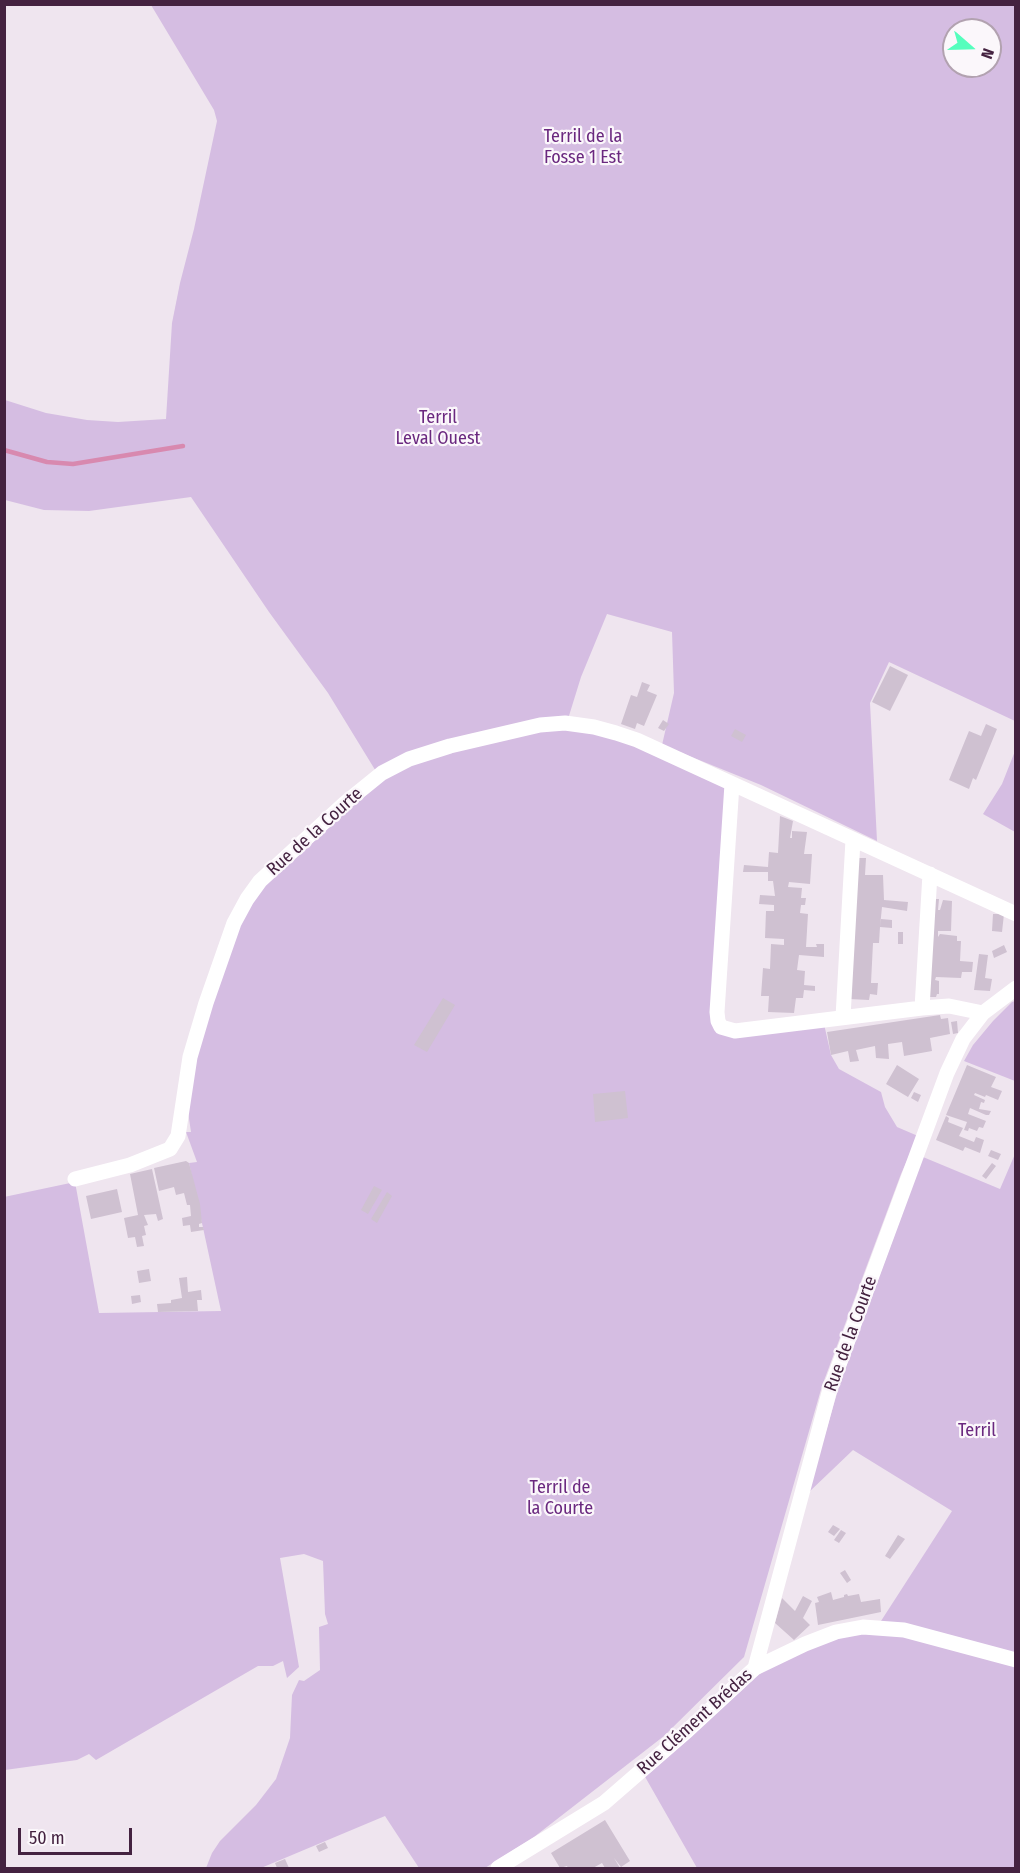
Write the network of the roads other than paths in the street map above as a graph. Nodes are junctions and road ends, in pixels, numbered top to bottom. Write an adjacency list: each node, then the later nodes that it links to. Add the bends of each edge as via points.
1 (732, 784): 2 (street, Rue de la Courte); 8 (street, via 718,1022 726,1030 735,1031); 9 (street, Rue de la Courte, via 637,740 565,723 450,746 409,759 382,773 260,881 247,899 234,924 203,1013 190,1057 178,1136 170,1149 130,1165)
2 (853, 840): 3 (street, Rue de la Courte); 8 (street)
3 (930, 874): 4 (street, Rue de la Courte); 6 (street)
4 (1016, 914)
5 (1016, 988): 7 (street, Rue de la Courte)
6 (922, 1008): 7 (street, via 949,1006); 8 (street)
7 (983, 1013): 11 (street, Rue de la Courte, via 963,1039 947,1073 830,1389)
8 (843, 1017)
9 (75, 1179)
10 (1016, 1660): 11 (street, Rue Clément Brédas, via 904,1630 863,1627 836,1632)
11 (754, 1668): 12 (street, Rue Clément Brédas, via 604,1803)
12 (498, 1869)

